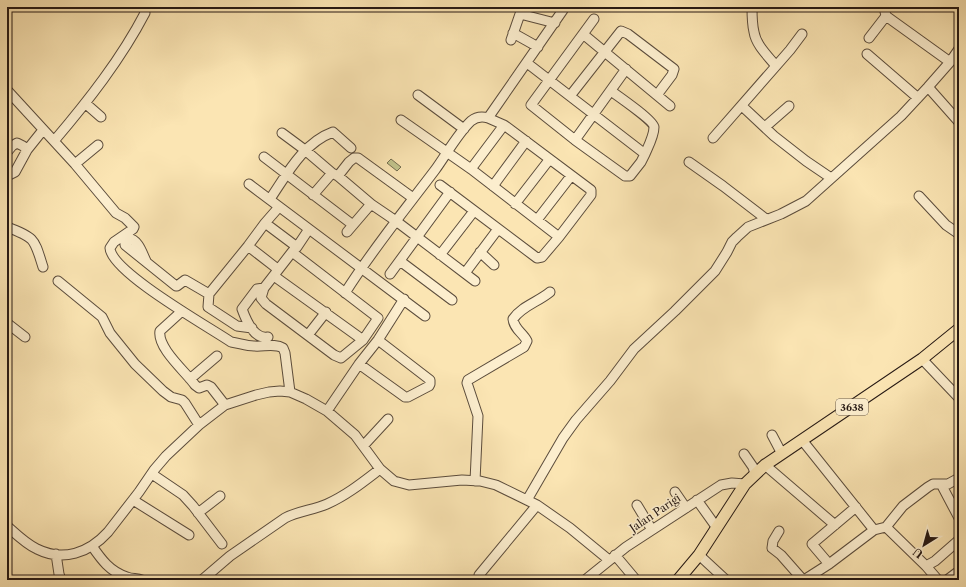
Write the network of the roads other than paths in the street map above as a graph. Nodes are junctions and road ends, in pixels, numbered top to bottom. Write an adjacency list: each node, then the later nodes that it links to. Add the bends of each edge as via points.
1 (144, 7): 28 (street, via 145,12 128,43)
2 (752, 7): 18 (street, via 755,37)
3 (884, 7): 6 (street)
4 (521, 10): 8 (street); 12 (street, via 512,37)
5 (563, 10): 8 (street)
6 (886, 16): 11 (street); 16 (street)
7 (594, 19): 9 (street)
8 (555, 23): 12 (street)
9 (583, 34): 14 (street); 20 (street)
10 (802, 34): 18 (street)
11 (869, 38)
12 (538, 47): 17 (street)
13 (959, 48): 16 (street)
14 (605, 52): 19 (street); 25 (street, via 620,32 624,32 674,69 672,76); 26 (street)
15 (866, 54): 27 (street)
16 (950, 62): 21 (street)
17 (526, 63): 20 (street); 34 (street)
18 (776, 66): 30 (street)
19 (626, 69): 23 (street); 25 (street)
20 (549, 80): 26 (street); 43 (street, via 532,107)
21 (928, 87): 27 (street); 36 (street)
22 (7, 90): 40 (street)
23 (611, 91): 32 (street); 52 (street, via 653,124)
24 (418, 95): 39 (street)
25 (657, 95): 29 (street)
26 (570, 96): 32 (street)
27 (918, 98): 62 (street)
28 (85, 104): 33 (street); 44 (street)
29 (670, 106)
30 (742, 106): 38 (street); 42 (street)
31 (789, 106): 38 (street)
32 (592, 114): 43 (street); 52 (street)
33 (101, 117)
34 (488, 118): 37 (street); 39 (street, via 478,117)
35 (401, 120): 51 (street)
36 (959, 122)
37 (504, 125): 45 (street); 57 (street)
38 (765, 127): 62 (street)
39 (464, 129): 51 (street)
40 (43, 130): 44 (street); 48 (street)
41 (282, 133): 49 (street)
42 (713, 138)
43 (575, 140): 52 (street, via 628,177 639,166)
44 (54, 141): 56 (street)
45 (526, 141): 54 (street); 65 (street)
46 (98, 146): 56 (street)
47 (351, 148): 49 (street, via 333,132 317,139)
48 (27, 150): 50 (street, via 17,143); 60 (street, via 15,172)
49 (305, 150): 58 (street); 59 (street)
50 (7, 152)
51 (448, 153): 57 (street); 69 (street)
52 (645, 154)
53 (264, 157): 58 (street)
54 (549, 160): 61 (street); 72 (street)
55 (689, 162): 76 (street)
56 (75, 164): 106 (street, via 116,213 134,227 114,242 110,248 112,257 144,286)
57 (471, 169): 65 (street)
58 (287, 175): 67 (street); 70 (street)
59 (335, 175): 67 (street); 69 (street, via 354,158 358,158); 71 (street)
60 (7, 176)
61 (571, 176): 75 (street); 83 (street, via 592,190 592,193)
62 (831, 178): 76 (street, via 806,201)
63 (249, 184): 70 (street)
64 (440, 185): 66 (street)
65 (493, 186): 72 (street)
66 (450, 192): 74 (street); 84 (street)
67 (313, 195): 71 (street, via 350,229)
68 (919, 196): 82 (street, via 946,225)
69 (413, 198): 77 (street)
70 (270, 199): 73 (street)
71 (371, 204): 77 (street)
72 (515, 204): 75 (street)
73 (279, 207): 78 (street); 80 (street)
74 (474, 211): 81 (street); 88 (street)
75 (537, 220): 83 (street)
76 (766, 220): 144 (street, via 742,232 732,242 715,271 634,348 610,381 576,420)
77 (396, 221): 84 (street); 93 (street)
78 (265, 223): 85 (street); 86 (street)
79 (7, 227): 92 (street, via 33,240)
80 (309, 229): 86 (street); 93 (street)
81 (498, 229): 83 (street, via 537,258 542,257); 87 (street)
82 (959, 234)
83 (559, 237)
84 (418, 238): 88 (street); 89 (street)
85 (248, 246): 94 (street); 102 (street)
86 (294, 250): 94 (street); 101 (street)
87 (480, 252): 91 (street); 95 (street)
88 (440, 255): 95 (street)
89 (400, 261): 96 (street); 104 (street)
90 (146, 262): 102 (street, via 176,286 185,280)
91 (494, 265)
92 (43, 267)
93 (361, 267): 101 (street); 103 (street)
94 (275, 272): 99 (street); 107 (street)
95 (465, 273): 98 (street)
96 (390, 274)
97 (58, 280): 127 (street, via 102,317 110,333 135,364 163,391 182,400)
98 (475, 281)
99 (264, 288): 105 (street, via 257,289); 113 (street, via 261,298 263,301)
100 (550, 292): 138 (street, via 526,307 513,320 527,341 524,347 468,380 478,416)
101 (345, 293): 116 (street, via 378,318)
102 (209, 294): 110 (street, via 208,307)
103 (404, 299): 108 (street); 117 (street)
104 (452, 300)
105 (242, 309): 110 (street); 111 (street)
106 (182, 311): 121 (street, via 161,330 160,337 172,358); 122 (street, via 231,342 256,347 283,348)
107 (326, 312): 113 (street); 116 (street)
108 (425, 316)
109 (7, 323): 114 (street)
110 (232, 323): 111 (street)
111 (252, 328): 115 (street, via 260,337)
112 (958, 333): 119 (main road, 3638)
113 (308, 335): 116 (street, via 341,358)
114 (25, 337)
115 (268, 337)
116 (363, 340)
117 (378, 340): 120 (street); 120 (street, via 430,380 429,386 408,397)
118 (217, 356): 121 (street)
119 (922, 359): 123 (street); 129 (main road, 3638)
120 (359, 364): 125 (street)
121 (190, 379): 124 (street, via 198,388 207,385 211,387)
122 (290, 392): 124 (street, via 269,392); 125 (street)
123 (959, 398)
124 (225, 405): 127 (street)
125 (327, 411): 130 (street)
126 (388, 419): 130 (street)
127 (199, 424): 135 (street, via 166,456)
128 (772, 435): 132 (street)
129 (802, 440): 132 (main road, 3638); 148 (street)
130 (364, 445): 134 (street)
131 (744, 454): 136 (street)
132 (782, 454): 133 (main road, 3638)
133 (765, 465): 136 (main road, 3638); 152 (street)
134 (380, 469): 138 (street, via 394,482 409,485); 173 (street, via 346,495 285,518 230,556)
135 (152, 474): 143 (street); 150 (street, via 183,495)
136 (755, 474): 139 (main road, 3638)
137 (959, 478): 140 (street, via 948,484)
138 (475, 481): 144 (street, via 496,485)
139 (745, 484): 145 (street, Jalan Parigi, via 721,485); 155 (main road)
140 (941, 484): 151 (street); 154 (street, via 933,484 918,493 903,506)
141 (675, 492): 149 (street)
142 (220, 496): 150 (street)
143 (133, 500): 159 (street); 162 (street, via 108,532)
144 (527, 500): 146 (street)
145 (696, 500): 149 (street, Jalan Parigi); 155 (street)
146 (537, 505): 165 (street); 169 (street)
147 (637, 505): 156 (street)
148 (856, 507): 152 (street); 157 (street)
149 (686, 508): 156 (street, Jalan Parigi)
150 (198, 513): 161 (street)
151 (959, 518)
152 (835, 525): 166 (street, via 812,544)
153 (7, 526): 163 (street, via 36,549)
154 (886, 527): 157 (street); 167 (street)
155 (717, 528): 164 (main road)
156 (652, 530): 165 (street, Jalan Parigi)
157 (874, 530): 166 (street)
158 (779, 531): 178 (street, via 772,548)
159 (189, 535)
160 (959, 540): 167 (street)
161 (222, 544)
162 (92, 546): 163 (street, via 71,555); 172 (street, via 108,567 125,577)
163 (56, 554): 171 (street)
164 (699, 555): 176 (main road); 177 (street)
165 (612, 557): 174 (street, Jalan Parigi); 175 (street)
166 (829, 564): 178 (street)
167 (926, 566): 170 (street)
168 (959, 571): 179 (street)
169 (479, 575)
170 (934, 579)
171 (61, 580)
172 (142, 580)
173 (202, 580)
174 (585, 580)
175 (636, 580)
176 (678, 580)
177 (726, 580)
178 (803, 580)
179 (947, 580)

